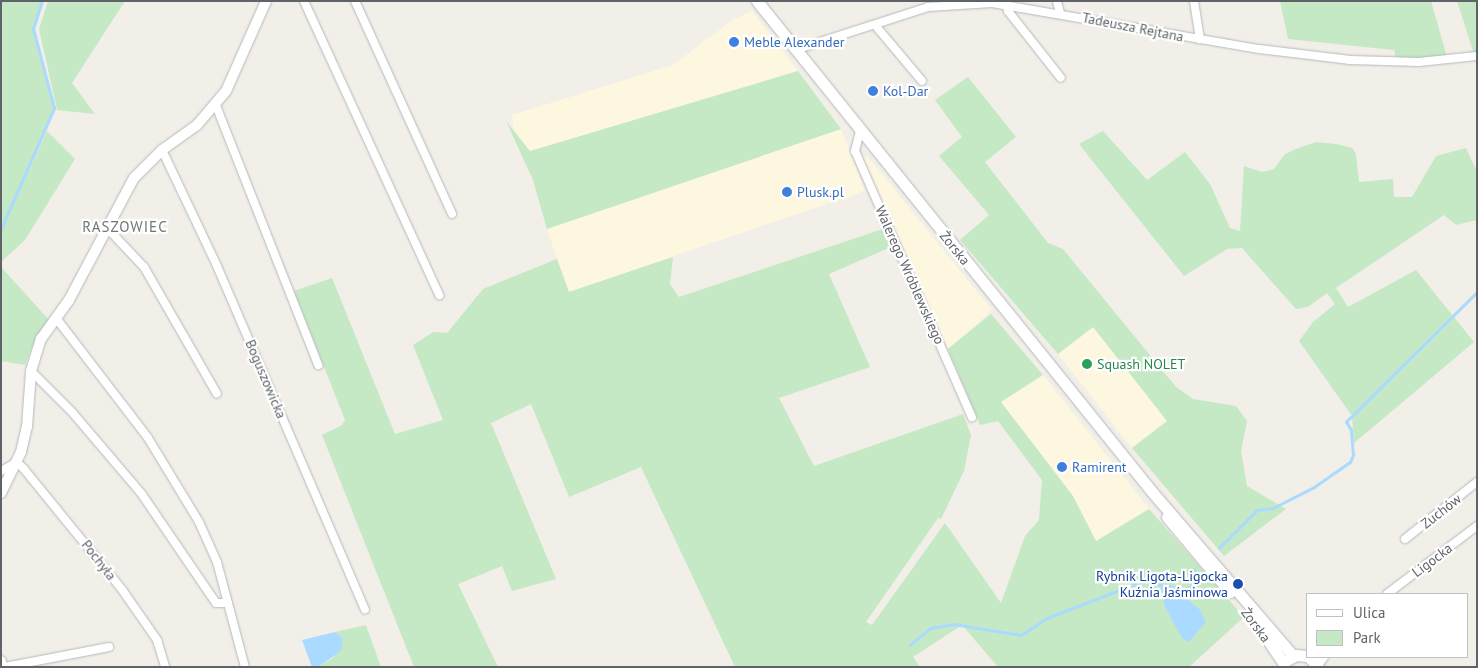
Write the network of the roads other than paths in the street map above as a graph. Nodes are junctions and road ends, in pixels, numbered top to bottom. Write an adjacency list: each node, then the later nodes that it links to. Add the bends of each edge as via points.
1 (266, 1): 16 (street, via 230,83)
2 (304, 1): 21 (street)
3 (355, 1): 19 (street)
4 (757, 1): 12 (main road, Żorska)
5 (1057, 1): 9 (street)
6 (1194, 1): 11 (street)
7 (940, 4): 8 (street, Tadeusza Rejtana); 10 (street, Tadeusza Rejtana)
8 (1007, 5): 9 (street, Tadeusza Rejtana); 14 (street, via 1008,11)
9 (1060, 13): 11 (street, Tadeusza Rejtana)
10 (874, 24): 12 (street, Tadeusza Rejtana); 15 (street)
11 (1200, 40): 13 (street, Tadeusza Rejtana, via 1368,62 1419,62)
12 (795, 50): 17 (main road, Żorska)
13 (1477, 56)
14 (1060, 78)
15 (922, 81)
16 (216, 103): 18 (street, via 197,125); 23 (street)
17 (860, 131): 26 (street, Walerego Wróblewskiego, via 855,151); 39 (main road, Żorska, via 1153,493 1170,523)
18 (162, 150): 20 (street, via 134,178); 35 (street, Boguszowicka, via 217,266)
19 (452, 214)
20 (107, 228): 22 (street); 25 (street, via 144,267)
21 (439, 295)
22 (56, 318): 24 (street, via 41,340); 34 (street, via 158,454 203,530 217,562)
23 (318, 365)
24 (31, 371): 27 (street, via 27,427); 34 (street, via 72,412 140,493 216,603)
25 (217, 394)
26 (972, 417)
27 (17, 462): 28 (street); 30 (street); 41 (street, Pochyła, via 123,591 157,640)
28 (1, 471)
29 (1477, 482): 32 (street, Zuchów)
30 (1, 493)
31 (1477, 526): 33 (street, Ligocka)
32 (1405, 539)
33 (1388, 593)
34 (228, 604): 42 (street)
35 (365, 609)
36 (109, 647): 40 (street)
37 (1306, 657): 39 (main road)
38 (1, 661): 40 (street)
39 (1287, 662)
40 (4, 667)
41 (165, 667)
42 (245, 667)

